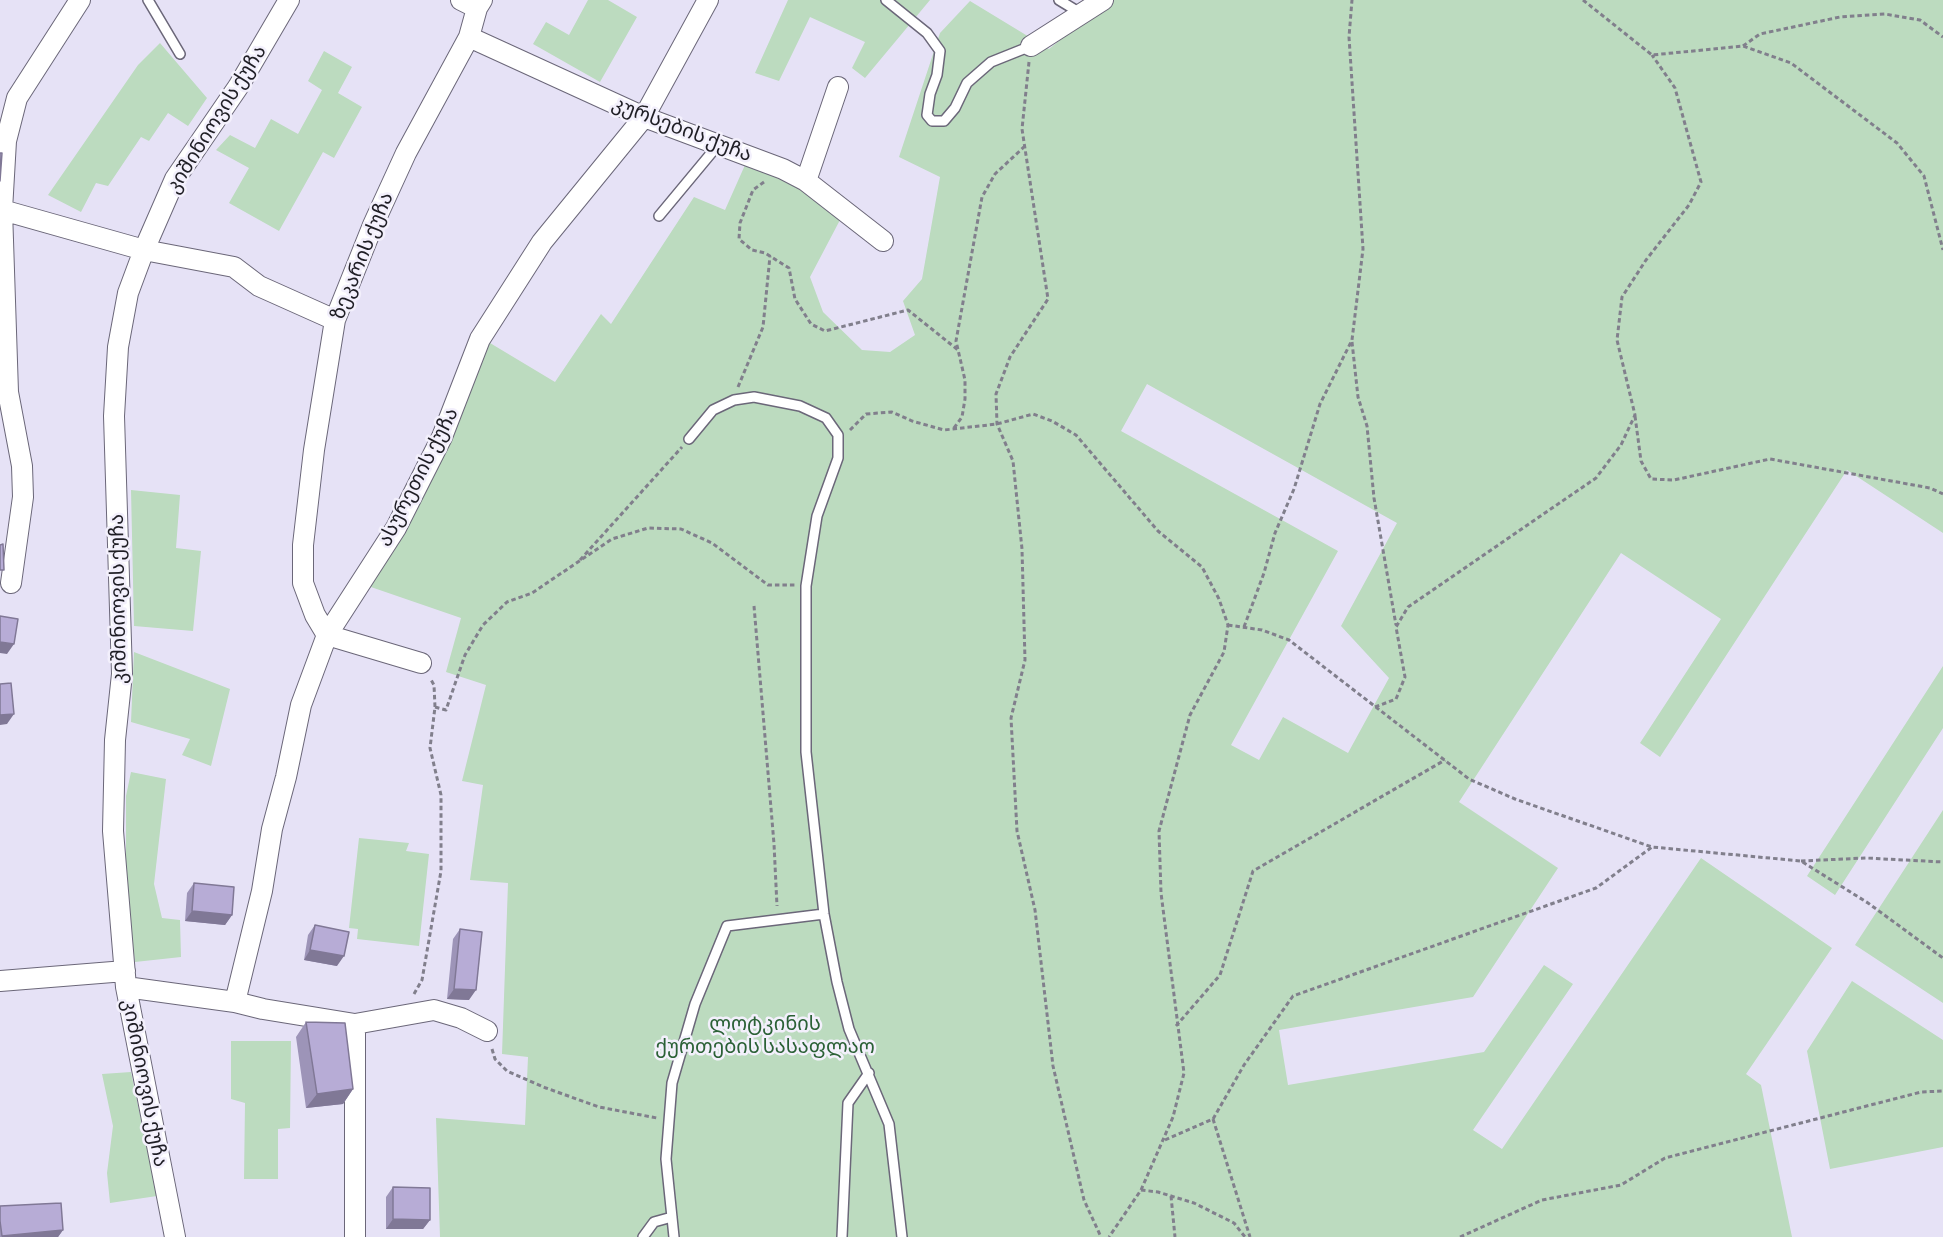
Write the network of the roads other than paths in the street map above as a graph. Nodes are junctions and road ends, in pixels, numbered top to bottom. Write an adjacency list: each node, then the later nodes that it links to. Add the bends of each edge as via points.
1 (80, 0): 17 (street, via 17,98 6,141)
2 (148, 0): 12 (lane)
3 (289, 0): 20 (street, კიშინიოვის ქუჩა, via 175,179)
4 (708, 0): 14 (street, ასურეთის ქუჩა)
5 (886, 0): 11 (lane, via 927,33 940,51 927,115 932,121 944,121 967,83 991,62)
6 (1059, 0): 9 (lane)
7 (1103, 0): 9 (street)
8 (473, 3): 10 (street, ზეკარის ქუჩა)
9 (1082, 14): 11 (street)
10 (469, 37): 14 (street, კურსების ქუჩა); 21 (street, ზეკარის ქუჩა, via 406,153)
11 (1031, 46)
12 (180, 54)
13 (838, 87): 16 (street)
14 (644, 117): 15 (street, კურსების ქუჩა); 25 (street, ასურეთის ქუჩა, via 542,242 480,339 442,437 396,528)
15 (718, 145): 16 (street, კურსების ქუჩა); 18 (lane)
16 (806, 181): 19 (street, კურსების ქუჩა)
17 (1, 211): 20 (street); 23 (street, via 8,392 22,466 23,497)
18 (659, 216)
19 (883, 241)
20 (144, 250): 21 (street, via 234,267 259,286); 28 (street, კიშინიოვის ქუჩა, via 128,293 118,347 114,416 122,674 112,831)
21 (335, 320): 25 (street, ზეკარის ქუჩა, via 303,545 303,583)
22 (689, 439): 27 (lane, via 713,410 734,400 754,397 800,406 826,418 838,435 838,458 817,516 806,586 806,752)
23 (8, 539): 24 (street)
24 (11, 583)
25 (327, 635): 26 (street); 30 (street, ასურეთის ქუჩა, via 301,705)
26 (421, 663)
27 (824, 914): 33 (lane, via 849,1029); 34 (lane, via 727,926 695,1004 672,1083 666,1159)
28 (125, 979): 29 (street); 30 (street); 35 (street, კიშინიოვის ქუჩა)
29 (0, 981)
30 (235, 1002): 31 (street)
31 (355, 1024): 32 (street, via 434,1010); 36 (street)
32 (487, 1031)
33 (869, 1073): 39 (lane, via 848,1103); 40 (lane, via 889,1124)
34 (672, 1217): 37 (lane, via 654,1222); 38 (lane)
35 (175, 1237)
36 (355, 1237)
37 (643, 1237)
38 (674, 1237)
39 (843, 1237)
40 (902, 1237)

